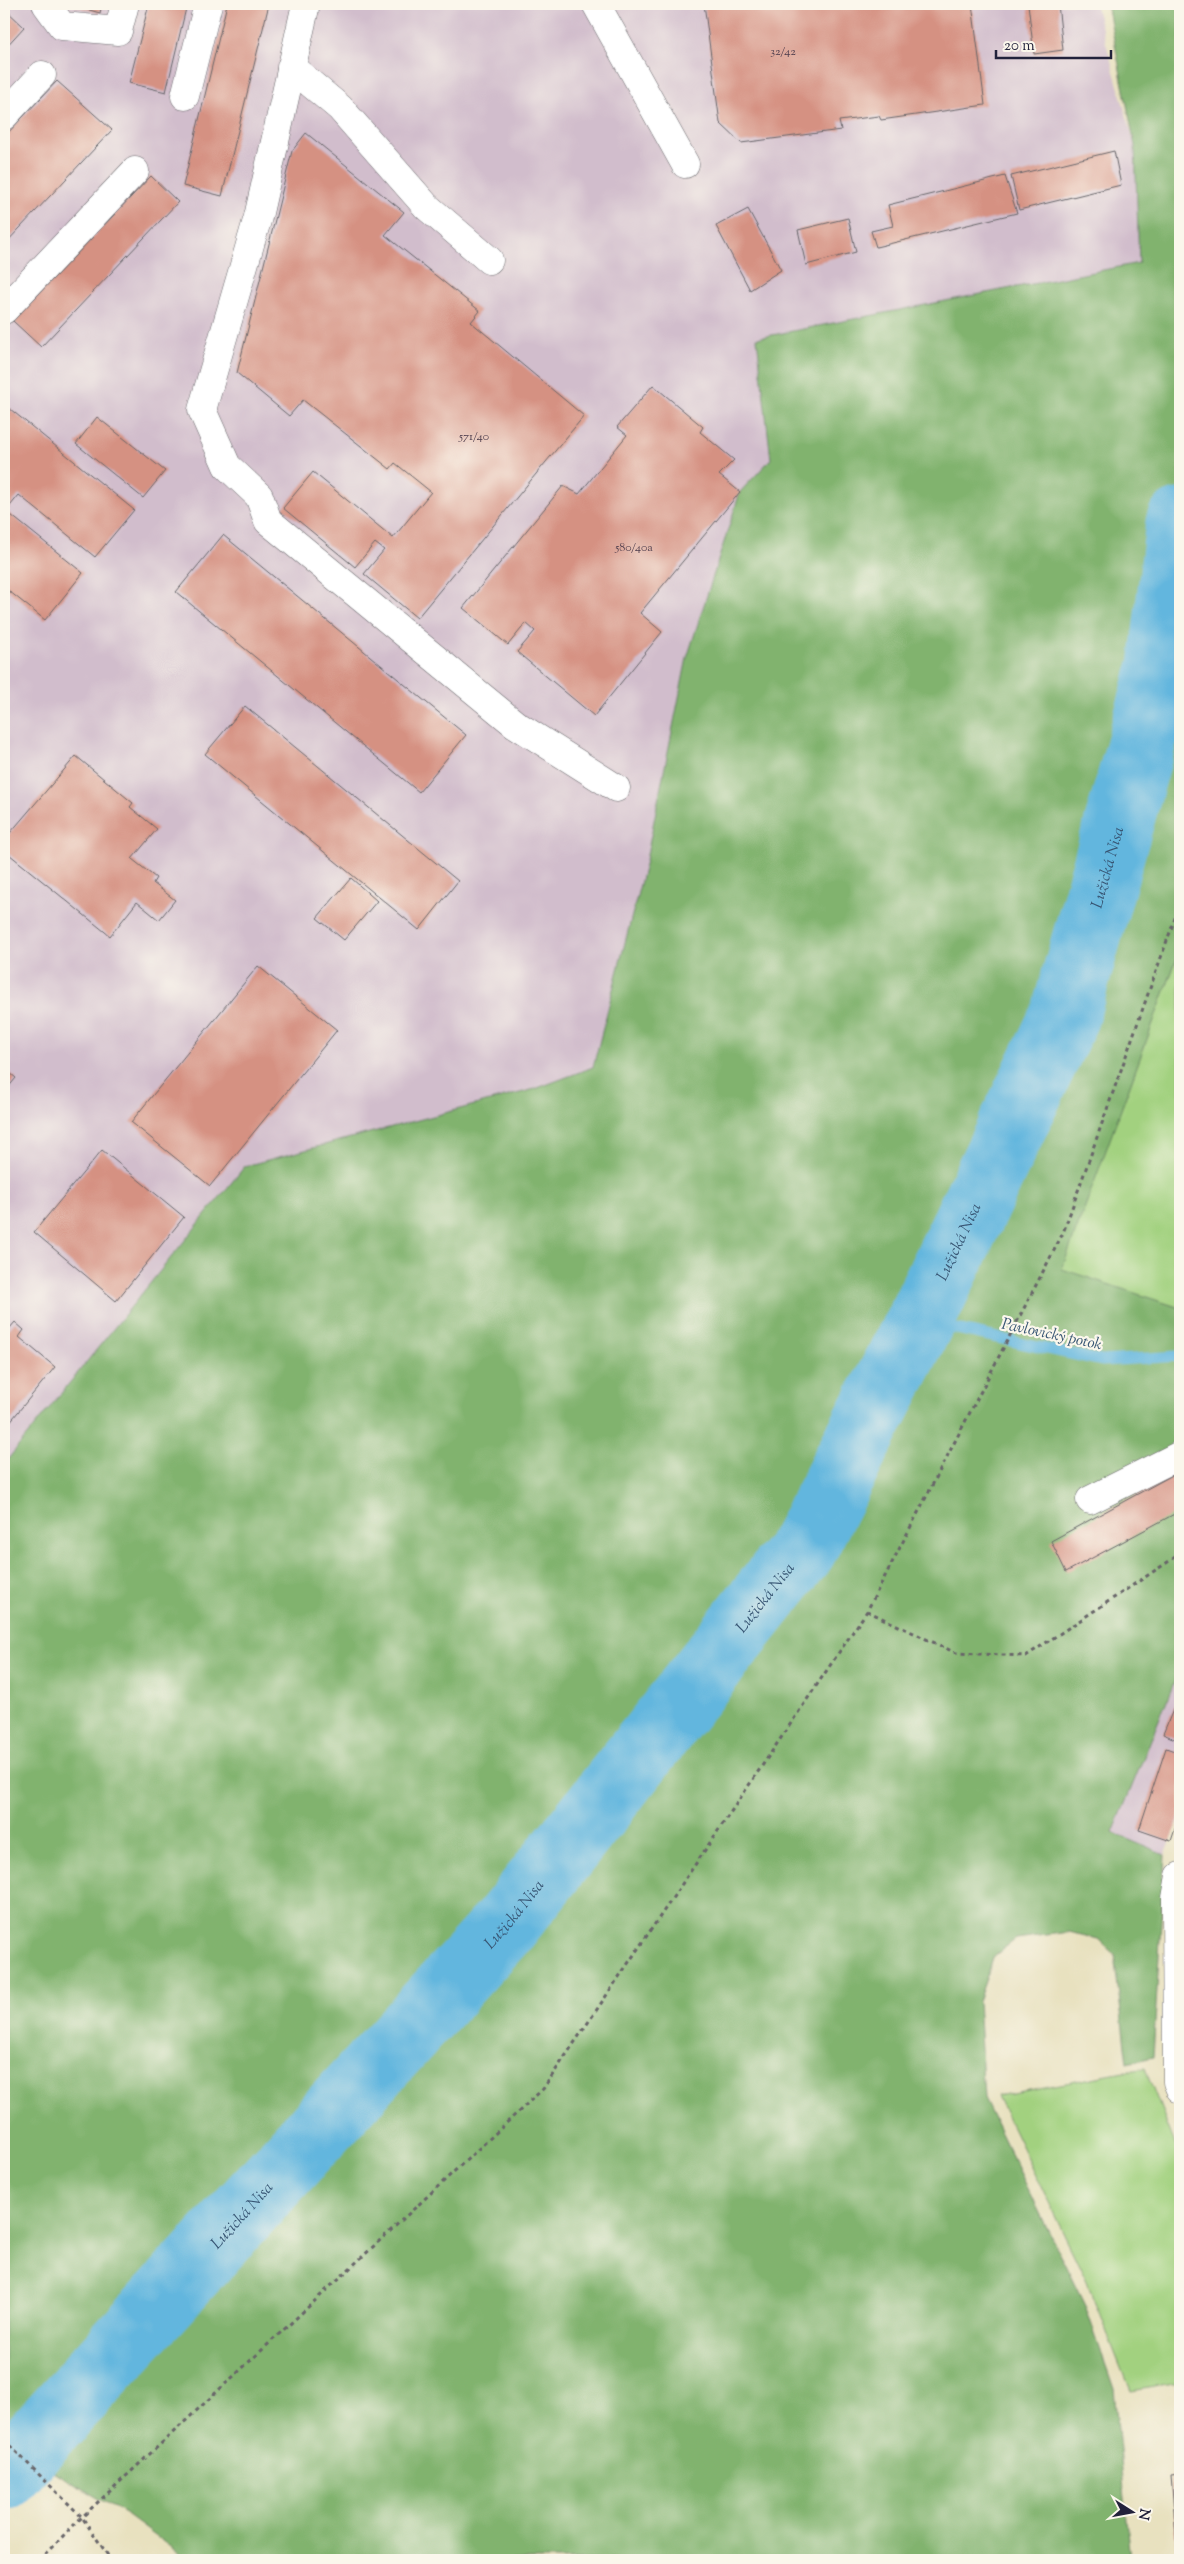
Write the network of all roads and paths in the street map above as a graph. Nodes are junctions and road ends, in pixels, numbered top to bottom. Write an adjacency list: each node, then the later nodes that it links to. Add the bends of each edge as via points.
1 (46, 4): 2 (street, via 62,26 118,31)
2 (125, 4)
3 (208, 4): 8 (street)
4 (306, 4): 6 (street)
5 (596, 4): 10 (street)
6 (291, 67): 12 (street, via 340,108 426,206); 14 (street, via 258,217 202,410 227,466 259,496 268,521 515,724)
7 (42, 75): 9 (street)
8 (185, 96)
9 (4, 116)
10 (685, 164)
11 (135, 171): 13 (street)
12 (489, 260)
13 (4, 310)
14 (616, 788)
15 (1180, 904): 19 (path, via 1063,1233)
16 (1180, 1455): 17 (street)
17 (1090, 1500)
18 (1180, 1554): 19 (path, via 1026,1656 956,1653)
19 (867, 1611): 23 (path, via 543,2089)
20 (1180, 1876): 21 (street, via 1176,1898 1177,2082)
21 (1180, 2089)
22 (4, 2440): 23 (path)
23 (82, 2517): 24 (path); 25 (path)
24 (39, 2560)
25 (111, 2560)

